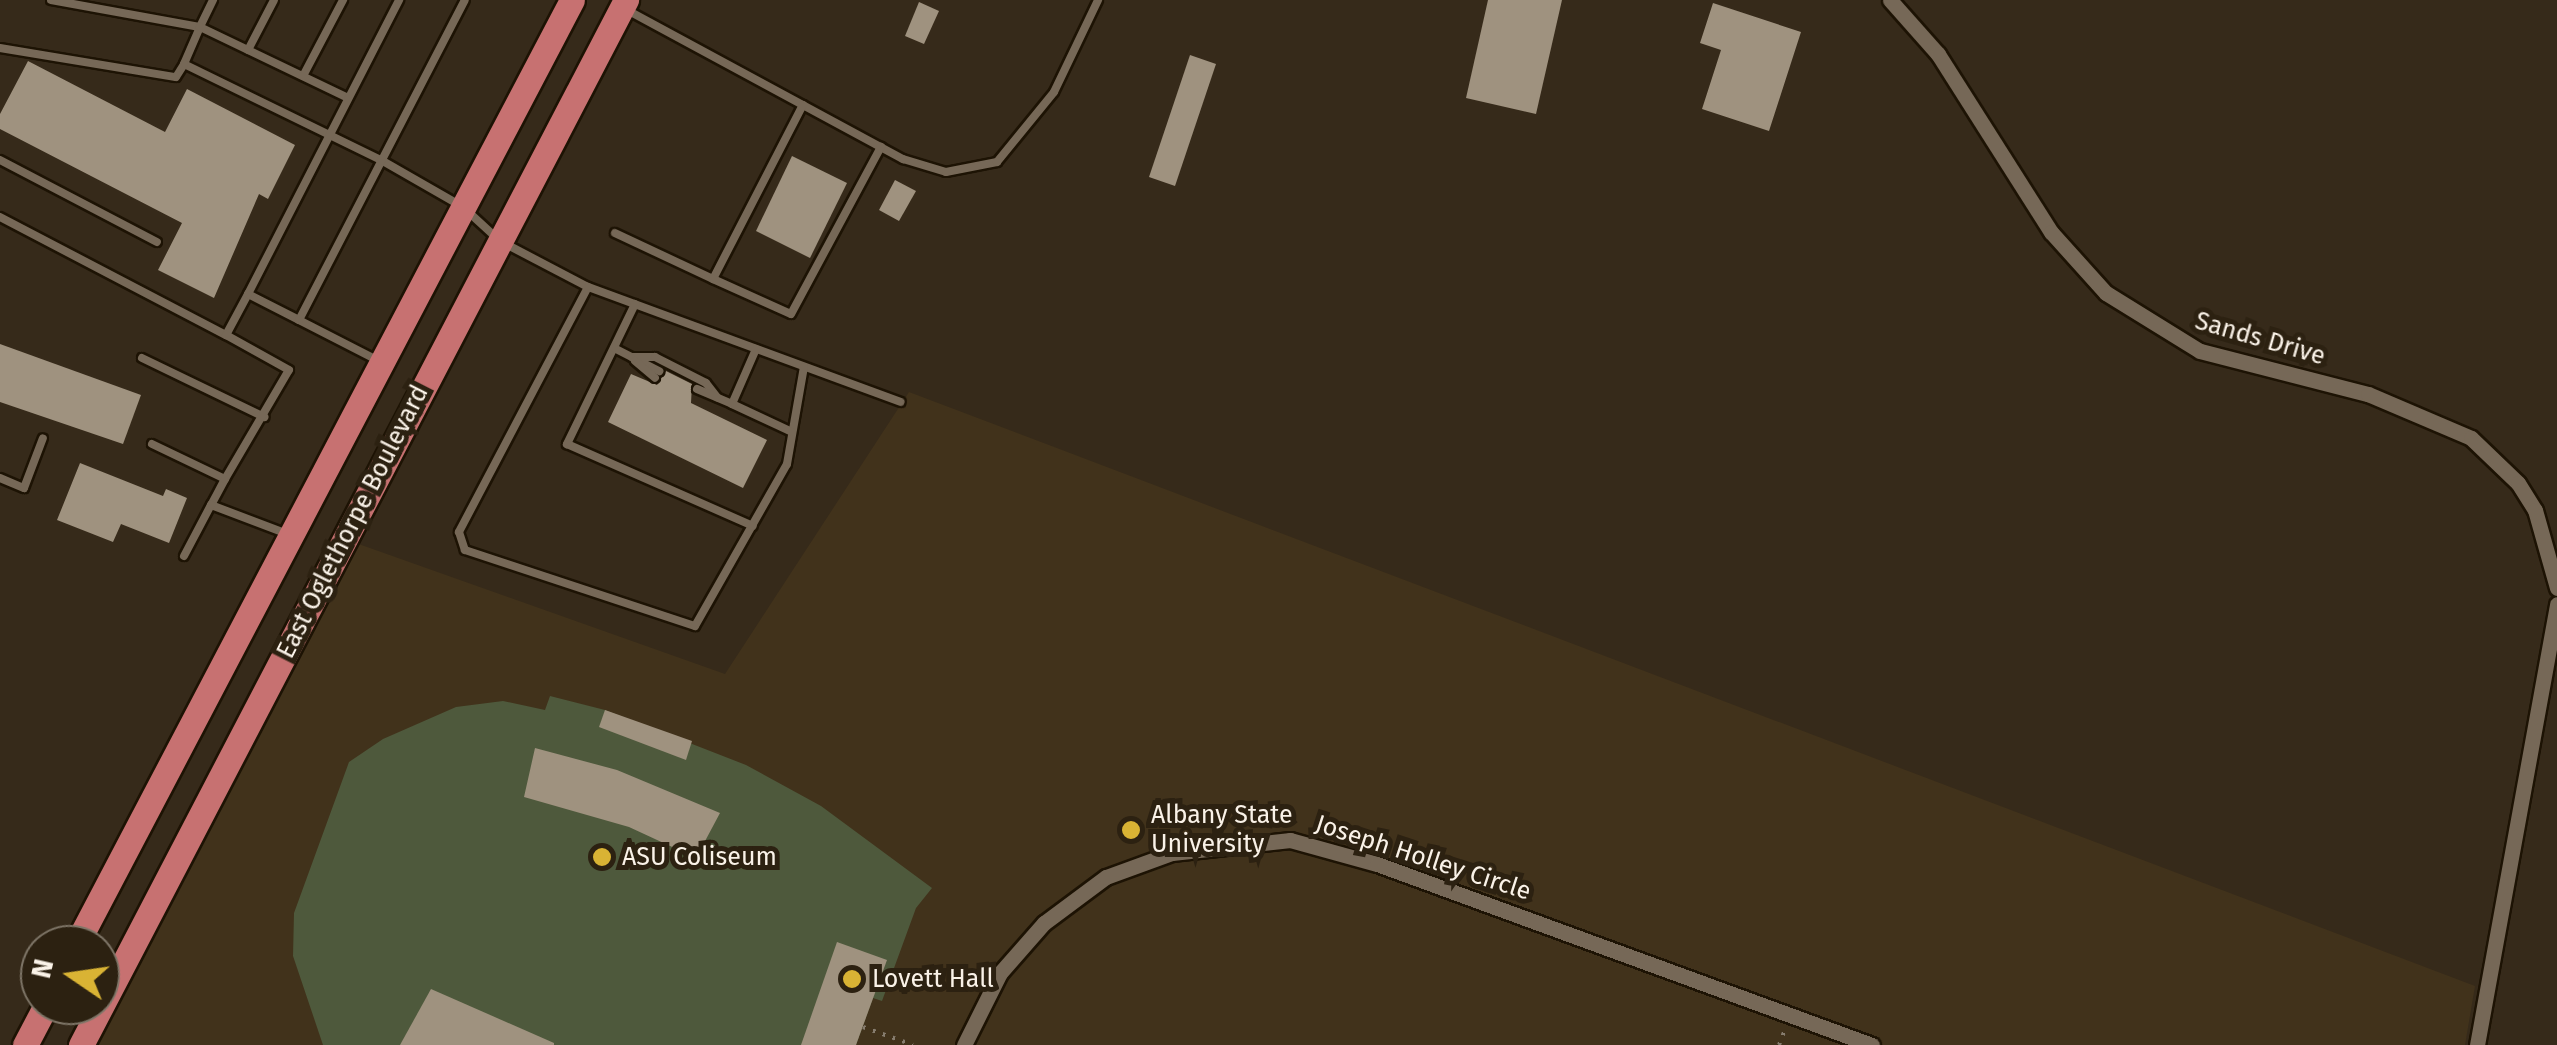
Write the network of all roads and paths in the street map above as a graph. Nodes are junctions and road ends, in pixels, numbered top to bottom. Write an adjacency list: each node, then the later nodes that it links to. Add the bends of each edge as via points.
1 (51, 0): 11 (lane)
2 (213, 0): 11 (lane)
3 (274, 0): 13 (lane)
4 (343, 0): 15 (lane)
5 (399, 0): 16 (lane)
6 (465, 0): 21 (lane)
7 (572, 0): 22 (main road, East Oglethorpe Boulevard)
8 (1098, 0): 19 (lane, via 1054,92 996,162 946,172)
9 (1890, 0): 54 (street, Sands Drive, via 1938,54 2051,232 2106,294 2200,351 2368,394 2471,438 2535,510)
10 (624, 4): 17 (lane); 25 (main road, East Oglethorpe Boulevard)
11 (200, 28): 13 (lane); 14 (lane)
12 (0, 48): 14 (lane, via 176,77)
13 (248, 50): 15 (lane)
14 (184, 64): 18 (lane)
15 (303, 76): 16 (lane)
16 (348, 98): 18 (lane)
17 (803, 106): 19 (lane); 27 (lane)
18 (330, 134): 21 (lane); 29 (lane)
19 (880, 148): 27 (lane, via 791,314)
20 (0, 160): 26 (lane)
21 (381, 160): 22 (lane); 31 (lane)
22 (463, 207): 25 (lane); 37 (main road, East Oglethorpe Boulevard)
23 (0, 217): 32 (lane)
24 (615, 233): 27 (lane)
25 (500, 241): 28 (lane); 59 (main road, East Oglethorpe Boulevard)
26 (157, 242)
27 (712, 279)
28 (588, 287): 30 (lane); 51 (lane, via 459,532 464,550 695,626)
29 (248, 294): 31 (lane); 32 (lane)
30 (636, 304): 33 (lane); 34 (lane)
31 (298, 320): 37 (lane)
32 (226, 335): 44 (lane, via 289,370)
33 (614, 348): 35 (lane); 51 (lane, via 567,444)
34 (756, 349): 38 (lane); 43 (lane)
35 (632, 357): 39 (lane); 41 (lane, via 655,357 706,382)
36 (142, 358): 44 (lane)
37 (381, 362): 52 (main road, East Oglethorpe Boulevard)
38 (804, 366): 42 (lane); 45 (lane)
39 (657, 374)
40 (696, 392): 41 (lane)
41 (718, 397): 43 (lane)
42 (901, 402)
43 (732, 404): 45 (lane)
44 (264, 417): 49 (lane)
45 (792, 432): 51 (lane, via 786,464)
46 (43, 438): 48 (lane, via 24,488)
47 (152, 444): 49 (lane)
48 (0, 478)
49 (225, 479): 50 (lane)
50 (211, 505): 52 (lane); 53 (lane)
51 (753, 526)
52 (292, 536): 57 (main road, East Oglethorpe Boulevard)
53 (184, 556)
54 (2557, 588)
55 (2557, 604): 56 (street)
56 (2553, 666): 63 (street)
57 (87, 925)
58 (863, 1027): 60 (path)
59 (81, 1045)
60 (912, 1045)
61 (964, 1045): 62 (street, Joseph Holley Circle, via 1000,973 1044,923 1106,877 1172,853 1290,840 1377,864)
62 (1872, 1045)
63 (2477, 1045)

